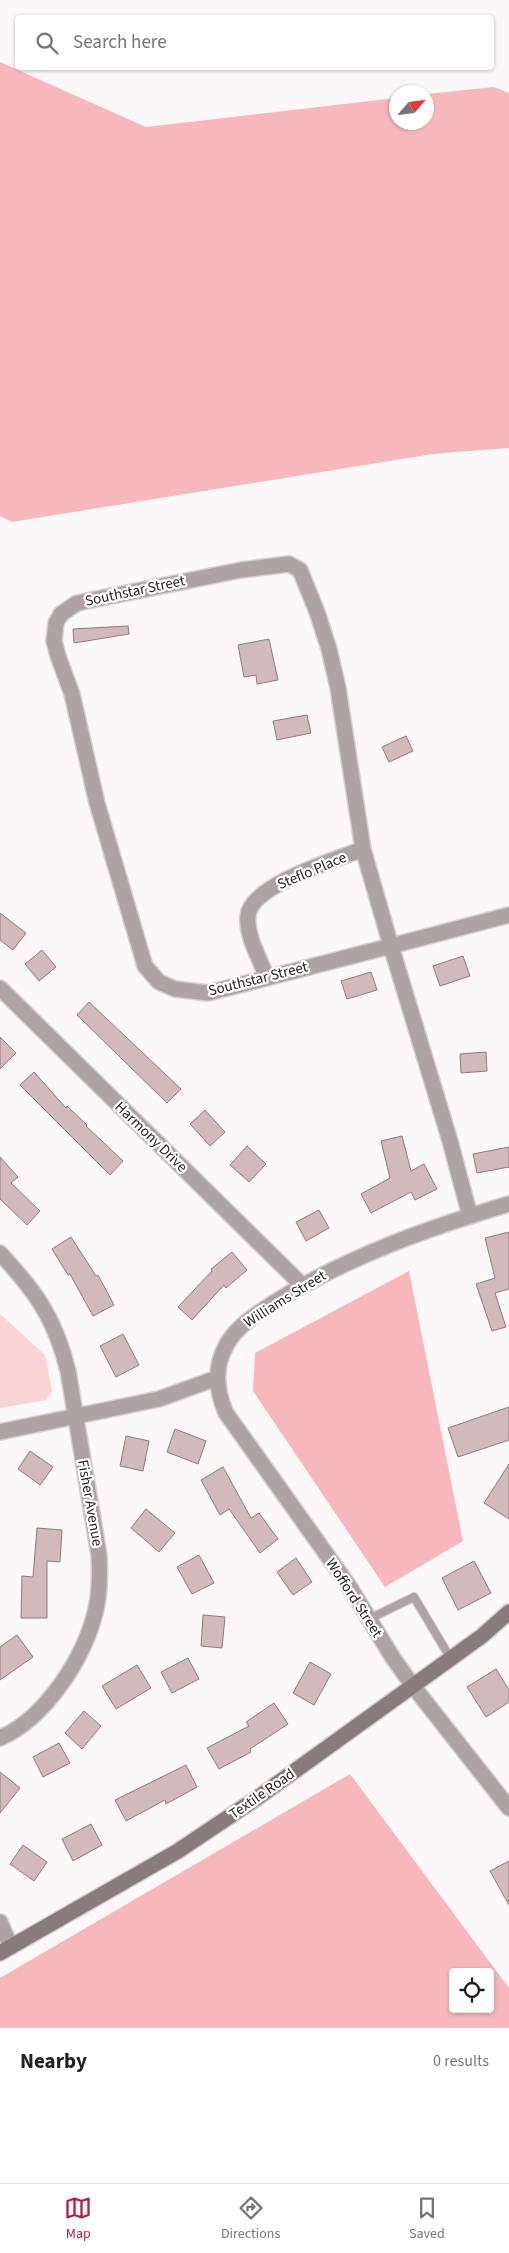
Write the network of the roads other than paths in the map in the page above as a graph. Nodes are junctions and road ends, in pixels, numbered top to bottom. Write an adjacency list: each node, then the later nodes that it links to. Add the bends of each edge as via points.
1 (364, 849): 3 (street, Southstar Street); 4 (street, Steflo Place, via 287,879 251,905 248,915 250,931); 4 (street, Southstar Street, via 329,649 300,570 295,566 241,570 159,585 77,603 61,614 53,632 56,648 72,694 97,803 145,966 159,982 175,989 200,993)
2 (509, 915): 3 (street)
3 (391, 946): 4 (street, Southstar Street); 7 (street, Southstar Street)
4 (267, 978)
5 (0, 988): 9 (street, Harmony Drive)
6 (509, 1204): 7 (street, Williams Street)
7 (470, 1216): 9 (street, Williams Street, via 366,1255)
8 (0, 1253): 11 (street, Fisher Avenue, via 38,1296 51,1320 62,1345)
9 (302, 1285): 10 (street, Williams Street, via 236,1332 220,1359)
10 (217, 1378): 11 (street, via 158,1399); 14 (street, Wofford Street, via 226,1414)
11 (75, 1417): 12 (street); 17 (street, Fisher Avenue, via 99,1555 100,1586 96,1608 79,1654 50,1699 30,1719)
12 (0, 1432)
13 (509, 1612): 15 (street, Textile Road)
14 (369, 1619): 15 (lane, via 414,1597); 16 (street, Wofford Street)
15 (451, 1659): 16 (street, Textile Road)
16 (413, 1686): 18 (street, Wofford Street); 20 (street, Textile Road, via 178,1851)
17 (0, 1738)
18 (509, 1808)
19 (0, 1922): 20 (street)
20 (6, 1950)

